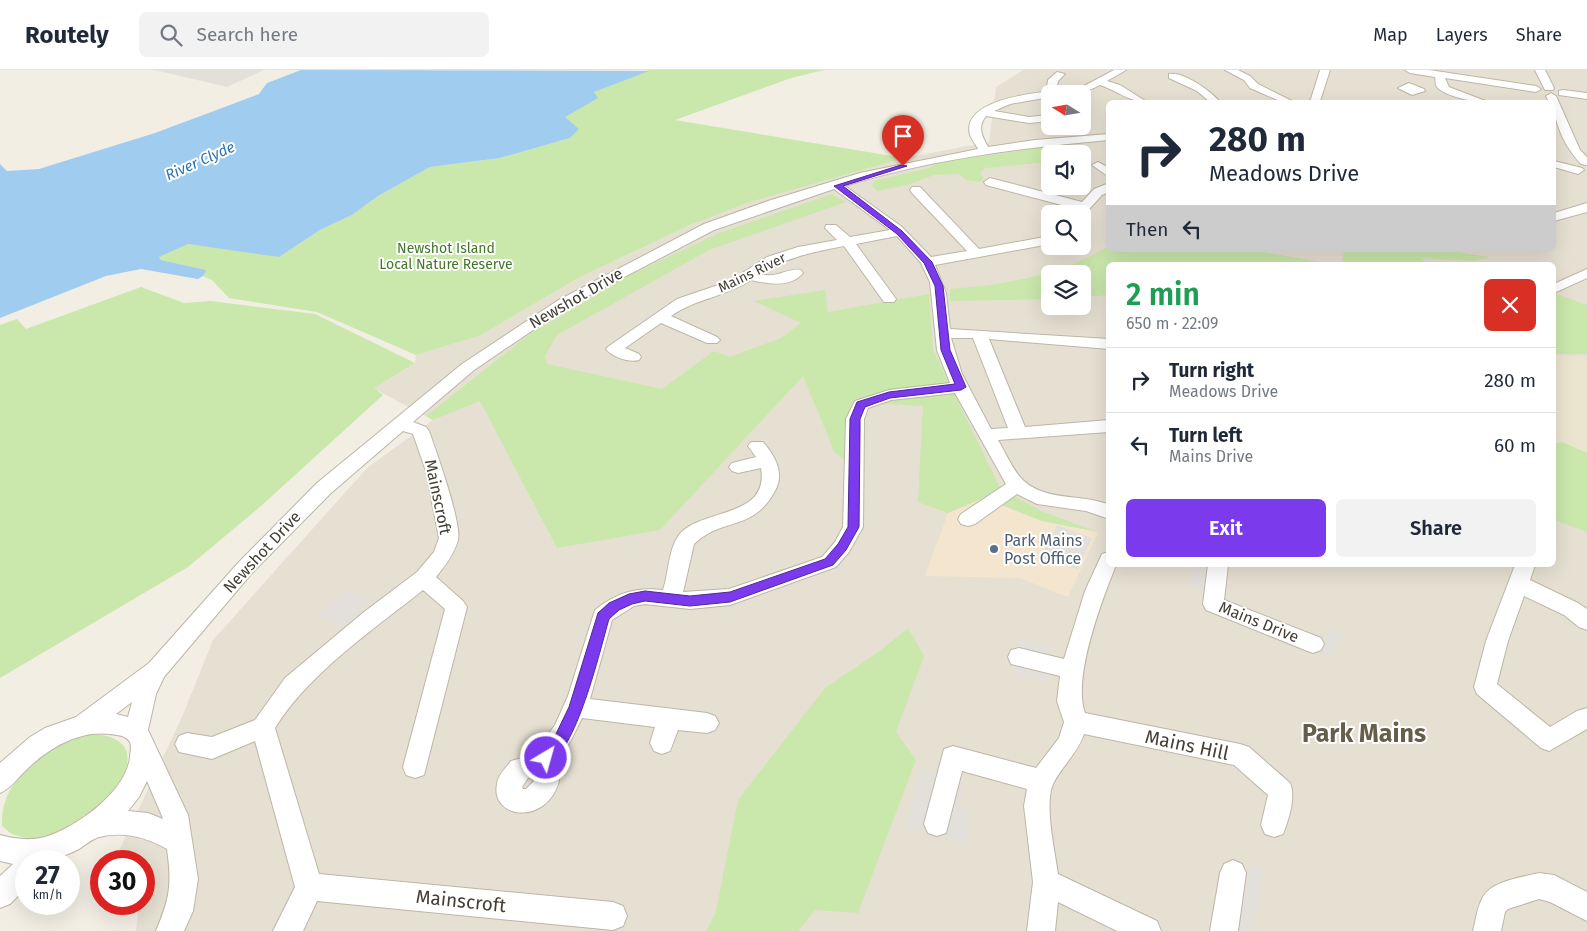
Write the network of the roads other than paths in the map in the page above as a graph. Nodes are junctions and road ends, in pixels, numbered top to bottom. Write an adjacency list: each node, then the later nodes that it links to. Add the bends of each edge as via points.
1 (1121, 70): 11 (street)
2 (1230, 70): 8 (street)
3 (1325, 70): 22 (street)
4 (1410, 70): 9 (street)
5 (1540, 70): 16 (street)
6 (1254, 73): 8 (street)
7 (1060, 74): 12 (street)
8 (1240, 75): 21 (street, via 1254,86)
9 (1440, 75): 15 (street); 16 (street)
10 (1172, 76): 20 (street, via 1200,89)
11 (1099, 82): 13 (street); 19 (street)
12 (1052, 85)
13 (1091, 86)
14 (1419, 89): 15 (street)
15 (1445, 89): 23 (street)
16 (1550, 92): 18 (street); 24 (street)
17 (1041, 95): 26 (street, via 1006,100)
18 (1587, 96)
19 (1139, 100)
20 (1213, 100)
21 (1285, 100)
22 (1315, 100)
23 (1477, 100)
24 (1553, 100)
25 (1556, 107): 32 (street)
26 (984, 112): 27 (street, via 1029,120); 29 (street, via 979,114 974,124 975,139)
27 (1041, 119)
28 (1106, 137): 29 (street, Newshot Drive)
29 (984, 151): 35 (street, Newshot Drive, via 903,166)
30 (1556, 163): 32 (street)
31 (1098, 165): 33 (street)
32 (1580, 166)
33 (1106, 172)
34 (990, 182): 38 (street)
35 (838, 186): 43 (street); 60 (street, Newshot Drive, via 772,204 709,227 597,284 483,356)
36 (1106, 188): 39 (street)
37 (916, 190): 46 (street)
38 (1066, 205)
39 (1086, 205)
40 (1587, 207): 41 (street)
41 (1556, 217)
42 (831, 228): 44 (street)
43 (900, 232): 44 (street, Mains River); 47 (street)
44 (848, 242): 50 (street, Mains River, via 798,251 772,260); 52 (street)
45 (1041, 242): 46 (street)
46 (977, 254): 47 (street)
47 (928, 262): 54 (street, via 939,286)
48 (796, 273): 50 (street, via 777,281)
49 (1587, 273): 51 (street)
50 (750, 275): 53 (street, Mains River, via 735,284 682,302)
51 (1556, 288)
52 (889, 299)
53 (660, 318): 56 (street); 58 (street, Mains River, via 614,349)
54 (943, 333): 55 (street); 59 (street, via 945,350)
55 (979, 334): 57 (street); 62 (street)
56 (712, 340)
57 (1106, 344)
58 (633, 357)
59 (961, 387): 63 (street); 72 (street, via 889,395 861,405 855,419 853,527 829,562 730,597 690,601)
60 (400, 423): 71 (street, Mainscroft, via 420,432 435,471 449,538 442,555); 76 (street, Newshot Drive, via 324,488 270,542)
61 (1106, 426): 62 (street)
62 (1019, 433): 63 (street)
63 (987, 435): 65 (street)
64 (738, 467): 72 (street, via 762,453 771,476 765,494 755,506 739,516 700,530 688,538 682,547 681,564)
65 (1017, 485): 66 (street, via 1028,494 1045,500); 67 (street)
66 (1104, 509)
67 (968, 519)
68 (1106, 566): 77 (street, via 1092,600)
69 (1218, 567): 74 (street, Mains Drive, via 1213,604)
70 (1521, 575): 73 (street); 80 (street, via 1485,686 1549,740)
71 (424, 578): 84 (street, Mainscroft, via 293,685); 90 (street, via 456,607)
72 (670, 598): 78 (street, via 645,596 629,599 603,616)
73 (1587, 620)
74 (1313, 644)
75 (1019, 657): 77 (street)
76 (157, 670): 83 (street, Newshot Drive); 85 (street, Newshot Drive, via 145,694)
77 (1072, 670): 81 (street, via 1069,701)
78 (576, 707): 79 (street); 91 (street, via 560,740)
79 (669, 718): 82 (street); 86 (street)
80 (1586, 718)
81 (1076, 722): 93 (street, via 1069,743); 96 (street, Mains Hill, via 1240,756 1281,791)
82 (707, 723)
83 (84, 724): 85 (street, via 97,722 127,726); 88 (street, Newshot Drive)
84 (263, 728): 87 (street, via 212,748); 104 (street)
85 (140, 740): 95 (street, Newshot Drive, via 143,761 137,778 127,794); 97 (street, via 175,815)
86 (662, 743)
87 (187, 744)
88 (36, 746): 89 (street); 92 (street, Newshot Drive)
89 (0, 758)
90 (415, 767)
91 (538, 768)
92 (0, 781)
93 (1041, 781): 94 (street, via 953,757); 103 (street, via 1037,806)
94 (937, 824)
95 (97, 825): 97 (street, via 148,824); 99 (street)
96 (1274, 825)
97 (178, 841): 108 (street, via 185,879 179,911)
98 (0, 848): 100 (street)
99 (51, 850)
100 (15, 851)
101 (1234, 873): 112 (street)
102 (15, 880): 105 (street)
103 (1046, 882): 110 (street); 111 (street)
104 (309, 887): 107 (street, Mainscroft); 109 (street)
105 (0, 894)
106 (1587, 907): 113 (street, via 1554,889 1539,886 1500,898 1493,905)
107 (613, 916)
108 (170, 931)
109 (287, 931)
110 (1041, 931)
111 (1146, 931)
112 (1224, 931)
113 (1487, 931)

